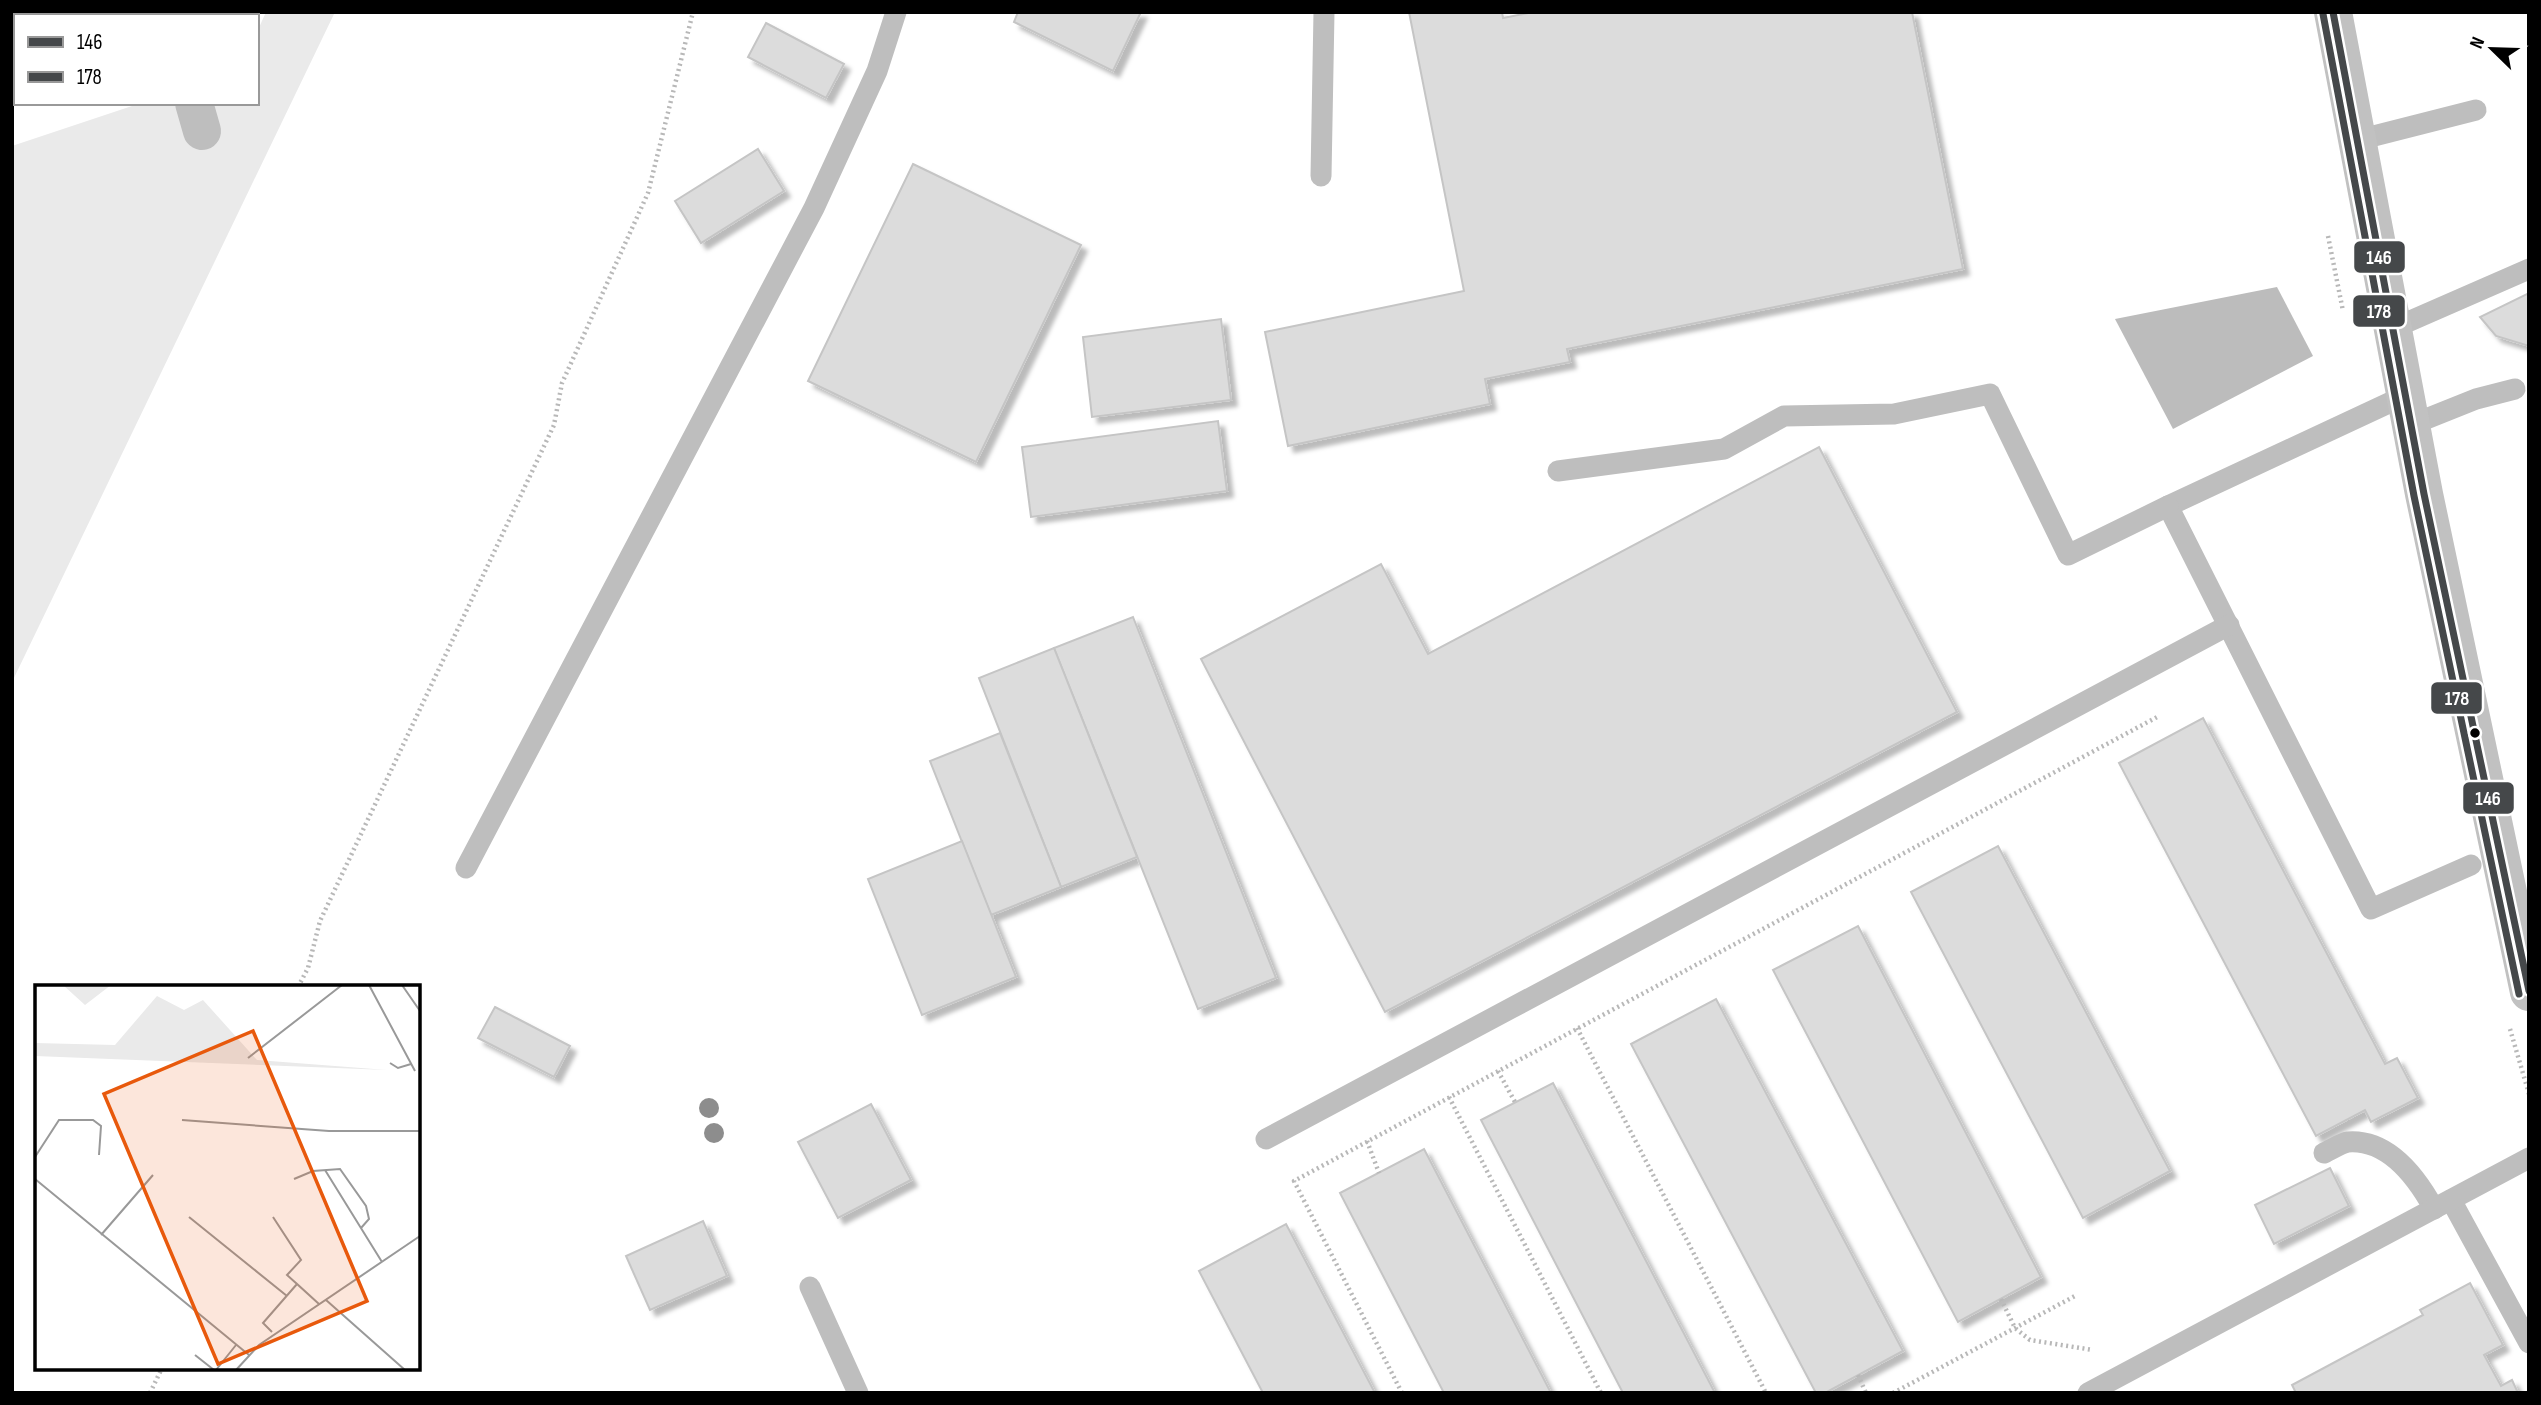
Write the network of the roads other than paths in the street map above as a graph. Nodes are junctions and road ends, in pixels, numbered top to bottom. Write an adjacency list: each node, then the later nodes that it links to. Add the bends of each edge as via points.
1 (896, 12): 15 (lane, via 877,71 814,208)
2 (1324, 12): 6 (lane)
3 (2333, 12): 5 (street)
4 (2476, 110): 5 (lane)
5 (2358, 140): 8 (street)
6 (1321, 176)
7 (2529, 270): 8 (lane)
8 (2394, 328): 10 (street)
9 (2515, 389): 10 (lane)
10 (2409, 410): 12 (lane); 16 (street)
11 (1558, 471): 12 (lane, via 1724,449 1784,416 1895,414 1990,394 2068,555)
12 (2168, 506): 13 (lane)
13 (2229, 625): 14 (lane, via 2371,909); 17 (lane)
14 (2471, 865)
15 (466, 868)
16 (2529, 992)
17 (1266, 1139)
18 (2323, 1153): 20 (lane, via 2347,1142 2370,1146 2398,1160)
19 (2529, 1158): 20 (lane)
20 (2443, 1204): 22 (lane); 24 (lane)
21 (810, 1287): 23 (lane)
22 (2529, 1343)
23 (858, 1393)
24 (2088, 1393)

